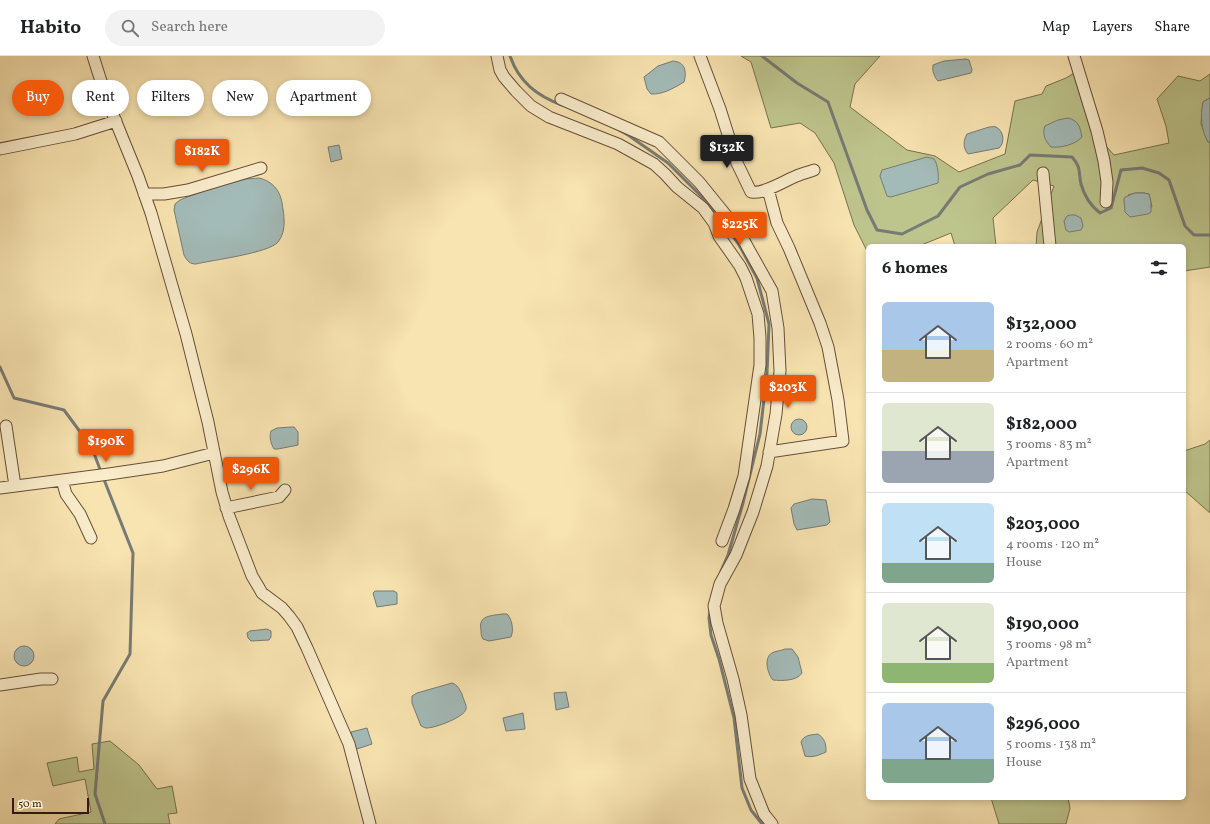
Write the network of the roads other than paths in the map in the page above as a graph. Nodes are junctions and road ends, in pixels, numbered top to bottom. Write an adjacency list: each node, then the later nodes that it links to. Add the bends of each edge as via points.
1 (93, 56): 6 (street)
2 (497, 56): 24 (street, via 504,77 531,106 549,117 618,144 654,164 703,208 746,278 758,314 760,365 744,476)
3 (700, 56): 11 (street, via 737,164 751,192)
4 (1074, 56): 13 (street, via 1104,161)
5 (560, 99): 16 (street, via 659,142 698,182 738,230 772,290 778,328 780,371)
6 (116, 122): 7 (street, via 75,134); 12 (street)
7 (0, 149)
8 (261, 168): 12 (street, via 188,190)
9 (814, 170): 11 (street)
10 (1043, 173): 14 (street)
11 (768, 189): 16 (street, via 777,223 828,347 838,400 842,441)
12 (144, 194): 17 (street, via 186,334)
13 (1106, 202)
14 (1050, 244)
15 (6, 426): 19 (street)
16 (769, 452): 28 (street, via 753,512 736,555 720,584 714,606 741,715 750,779 764,814)
17 (214, 453): 18 (street, via 163,466); 22 (street)
18 (62, 480): 19 (street); 23 (street, via 66,494 80,514)
19 (14, 486): 20 (street)
20 (0, 488)
21 (284, 490): 22 (street, via 279,497)
22 (226, 508): 27 (street, via 252,576 262,594 289,616 307,648 349,744)
23 (91, 538)
24 (722, 541)
25 (52, 679): 26 (street)
26 (0, 686)
27 (370, 824)
28 (772, 824)

